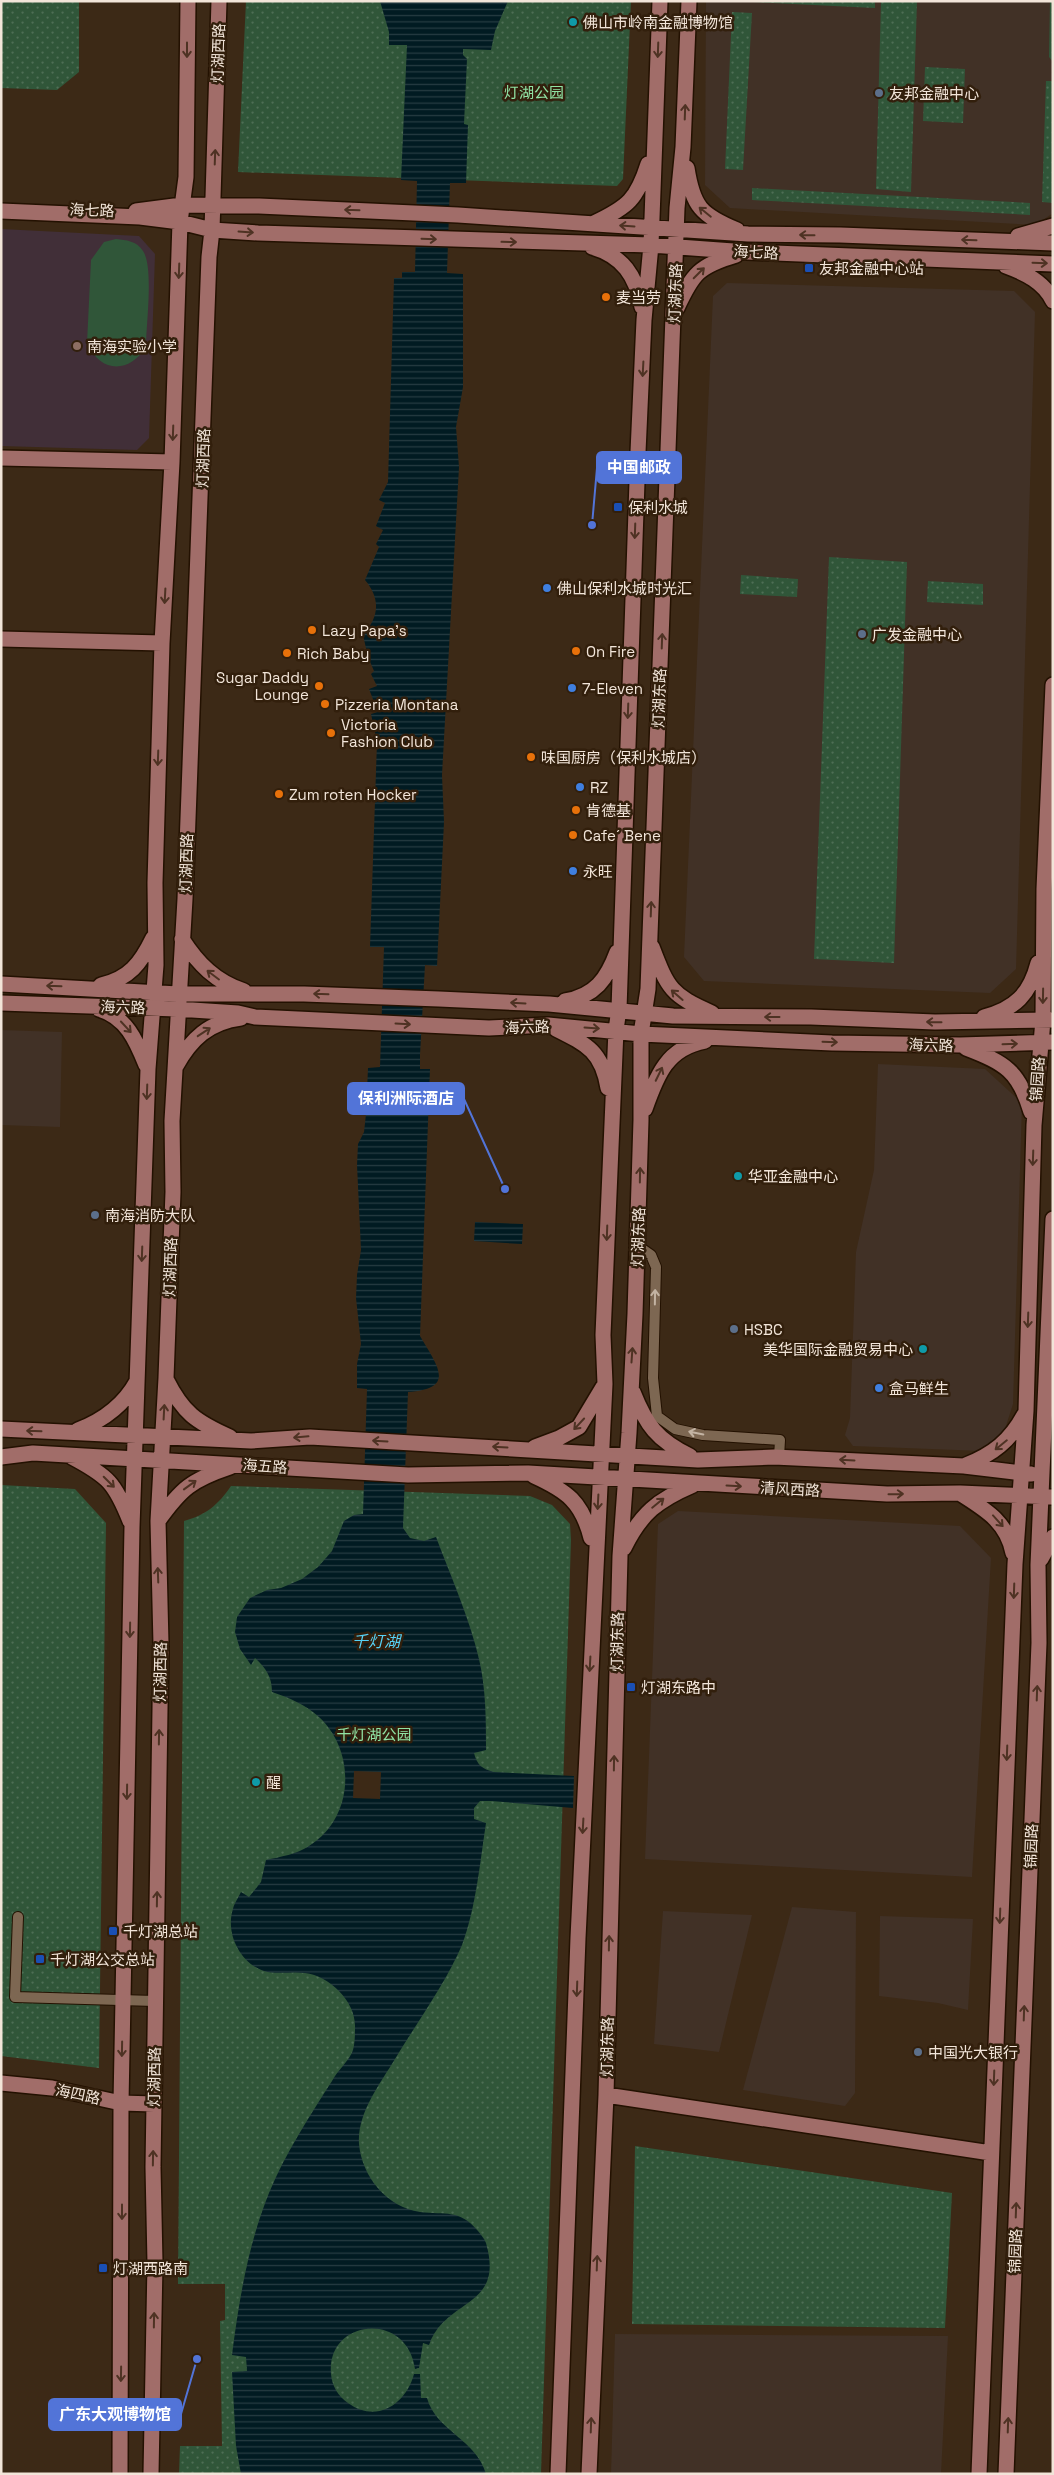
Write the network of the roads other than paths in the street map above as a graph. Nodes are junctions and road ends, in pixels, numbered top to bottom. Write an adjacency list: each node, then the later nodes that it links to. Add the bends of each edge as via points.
1 (188, 1): 7 (main road, 灯湖西路, one-way to 7, via 186,177)
2 (219, 1): 9 (main road, 灯湖西路, one-way to 2)
3 (660, 1): 5 (main road, 灯湖东路, one-way to 5)
4 (689, 1): 6 (main road, 灯湖东路, one-way to 4)
5 (654, 146): 12 (main road, via 641,186 632,200); 14 (main road, 灯湖东路)
6 (683, 147): 16 (main road, 灯湖东路); 17 (main road, one-way to 6, via 716,221 696,204)
7 (182, 205): 8 (main road, 海七路, via 135,211); 9 (main road, 海七路); 11 (main road, 灯湖西路)
8 (1, 206)
9 (213, 206): 12 (main road, 海七路, one-way to 9); 15 (main road, 灯湖西路)
10 (1, 211): 11 (main road, 海七路, via 140,217)
11 (180, 222): 15 (main road, 海七路); 30 (main road, 灯湖西路, one-way to 30)
12 (593, 223): 14 (main road, one-way to 12)
13 (1053, 226): 18 (main road, via 1037,233)
14 (652, 227): 16 (main road); 21 (main road, 灯湖东路)
15 (212, 230): 19 (main road, 海七路, one-way to 19); 35 (main road, 灯湖西路)
16 (677, 230): 17 (main road); 22 (main road, 灯湖东路)
17 (748, 234): 18 (main road, one-way to 17)
18 (998, 241): 20 (main road)
19 (578, 243): 21 (main road, 海七路); 28 (main road, via 611,255 628,269 640,294)
20 (1053, 243)
21 (651, 245): 22 (main road, 海七路); 28 (main road, 灯湖东路)
22 (676, 248): 23 (main road, 海七路); 27 (main road, 灯湖东路)
23 (747, 252): 24 (main road, 海七路); 27 (main road, one-way to 23, via 701,268)
24 (996, 262): 25 (main road, 海七路, one-way to 25); 26 (main road, via 1036,280)
25 (1053, 264)
26 (1053, 301)
27 (674, 314): 38 (main road, 灯湖东路, one-way to 27)
28 (644, 320): 37 (main road, 灯湖东路, one-way to 37)
29 (1, 458): 30 (main road)
30 (172, 462): 32 (main road, 灯湖西路, one-way to 32)
31 (1, 639): 32 (main road)
32 (162, 644): 34 (main road, 灯湖西路, one-way to 34)
33 (1053, 685): 36 (main road, 锦园路)
34 (154, 937): 40 (main road, via 136,968 124,978); 42 (main road, 灯湖西路)
35 (182, 939): 41 (main road, one-way to 35, via 228,986 211,974); 43 (main road, 灯湖西路)
36 (1044, 940): 51 (main road, 锦园路, one-way to 51); 52 (main road, via 1033,981 1024,996 992,1015)
37 (622, 941): 45 (main road, via 604,980 594,992 578,999); 47 (main road, 灯湖东路)
38 (650, 941): 48 (main road, 灯湖东路); 50 (main road, one-way to 38, via 685,1001 671,990)
39 (1, 984): 40 (main road, 海六路, one-way to 39)
40 (87, 987): 42 (main road, 海六路)
41 (255, 995): 43 (main road, 海六路); 45 (main road, 海六路, one-way to 41)
42 (153, 1001): 43 (main road, 海六路); 46 (main road, 海六路); 59 (main road, 灯湖西路)
43 (178, 1002): 49 (main road, 海六路); 60 (main road, 灯湖西路)
44 (1, 1003): 46 (main road, 海六路)
45 (549, 1004): 47 (main road, 海六路)
46 (85, 1005): 59 (main road, one-way to 59, via 108,1012 122,1022 135,1037)
47 (619, 1009): 48 (main road, 海六路); 54 (main road, 灯湖东路)
48 (646, 1013): 50 (main road, 海六路); 55 (main road, 灯湖东路)
49 (255, 1017): 53 (main road, 海六路, one-way to 53, via 489,1028); 60 (main road, one-way to 49, via 191,1042 203,1032 235,1019)
50 (721, 1017): 52 (main road, 海六路, one-way to 50)
51 (1048, 1020): 52 (main road, 海六路); 57 (main road, 锦园路)
52 (965, 1022)
53 (548, 1025): 54 (main road, 海六路, one-way to 54); 63 (main road, via 588,1046 599,1056 605,1070)
54 (616, 1030): 55 (main road, 海六路); 61 (main road, 灯湖东路)
55 (641, 1034): 56 (main road, 海六路); 62 (main road, 灯湖东路)
56 (722, 1038): 58 (main road, 海六路, one-way to 58); 64 (main road, one-way to 56, via 663,1066 692,1044)
57 (1046, 1042): 58 (main road, 海六路, one-way to 57); 65 (main road, 锦园路)
58 (960, 1046): 65 (main road, via 1010,1070 1026,1095)
59 (148, 1069): 69 (main road, 灯湖西路, one-way to 69)
60 (174, 1069): 68 (main road, 灯湖西路)
61 (614, 1082): 62 (main road, via 626,1075); 63 (main road, 灯湖东路)
62 (641, 1085): 64 (main road, 灯湖东路)
63 (612, 1118): 70 (main road, 灯湖东路, one-way to 70, via 602,1335)
64 (641, 1120): 67 (main road, 灯湖东路, one-way to 64)
65 (1034, 1125): 73 (main road, 锦园路, one-way to 73)
66 (1053, 1219): 72 (main road, 锦园路)
67 (638, 1246): 71 (main road, 灯湖东路, one-way to 67); 85 (street, one-way to 67, via 780,1440 703,1435 675,1429 657,1416 653,1378 656,1267 651,1254)
68 (166, 1378): 78 (main road, 灯湖西路, one-way to 68); 79 (main road, via 177,1401 190,1416)
69 (138, 1379): 76 (main road, via 130,1394 113,1412 94,1424); 77 (main road, 灯湖西路)
70 (605, 1384): 80 (main road, one-way to 80, via 579,1427); 81 (main road, 灯湖东路)
71 (630, 1386): 84 (main road, 灯湖东路); 88 (main road, via 643,1416 659,1438)
72 (1046, 1409): 74 (main road); 93 (main road, 锦园路)
73 (1026, 1411): 90 (main road, one-way to 90, via 1005,1444); 92 (main road, 锦园路)
74 (1053, 1425)
75 (1, 1429): 76 (main road, 清风西路, one-way to 75)
76 (71, 1432): 77 (main road, 清风西路)
77 (135, 1435): 78 (main road, 清风西路); 86 (main road, 灯湖西路)
78 (162, 1437): 79 (main road, 清风西路); 87 (main road, 灯湖西路)
79 (238, 1441): 80 (main road, 清风西路, one-way to 79, via 310,1437)
80 (528, 1449): 81 (main road, 清风西路)
81 (601, 1453): 84 (main road, 清风西路); 94 (main road, 灯湖东路)
82 (69, 1455): 83 (main road, 海五路, via 33,1453); 86 (main road, 海五路); 101 (main road, one-way to 101, via 93,1468 119,1492)
83 (1, 1456)
84 (627, 1456): 88 (main road, 清风西路); 95 (main road, 灯湖东路)
85 (779, 1457): 88 (main road, 清风西路); 90 (main road, 清风西路, one-way to 85)
86 (135, 1459): 87 (main road, 海五路); 101 (main road, 灯湖西路)
87 (161, 1460): 89 (main road, 海五路); 100 (main road, 灯湖西路)
88 (698, 1460)
89 (239, 1464): 91 (main road, 海五路, via 408,1475); 100 (main road, one-way to 89, via 187,1486 205,1475)
90 (964, 1466): 92 (main road, 清风西路)
91 (528, 1473): 94 (main road, 清风西路); 103 (main road, via 550,1483 575,1503 586,1517)
92 (1022, 1473): 93 (main road, 清风西路); 98 (main road, 锦园路)
93 (1048, 1475): 99 (main road, 锦园路)
94 (599, 1477): 95 (main road, 清风西路); 103 (main road, 灯湖东路, one-way to 103)
95 (626, 1480): 96 (main road, 清风西路); 104 (main road, 灯湖东路)
96 (697, 1483): 97 (main road, 清风西路, one-way to 97, via 887,1494); 104 (main road, one-way to 96, via 635,1526 649,1510 667,1496)
97 (960, 1493): 98 (main road, 清风西路); 105 (main road, one-way to 105, via 997,1518 1006,1530)
98 (1021, 1496): 99 (main road, 清风西路); 105 (main road, 锦园路)
99 (1047, 1497): 106 (main road, 锦园路)
100 (158, 1522): 109 (main road, 灯湖西路, one-way to 100, via 161,1644)
101 (132, 1527): 108 (main road, 灯湖西路, one-way to 108)
102 (1053, 1537): 106 (main road)
103 (595, 1554): 117 (main road, 灯湖东路, one-way to 117)
104 (620, 1556): 111 (main road, 灯湖东路, one-way to 104)
105 (1015, 1564): 114 (main road, one-way to 114)
106 (1038, 1565): 120 (main road, 锦园路, one-way to 106, via 1039,1643)
107 (18, 1917): 108 (street, via 15,1997)
108 (124, 2000): 109 (street); 112 (main road, 灯湖西路, one-way to 112)
109 (155, 2001): 113 (main road, 灯湖西路)
110 (1, 2083): 112 (main road, 海四路, via 52,2088)
111 (606, 2095): 114 (main road); 118 (main road, 灯湖东路, one-way to 111)
112 (121, 2103): 113 (main road, 海四路); 115 (main road, 灯湖西路, one-way to 115)
113 (154, 2104): 116 (main road, 灯湖西路, one-way to 113)
114 (991, 2154): 119 (main road)
115 (120, 2474)
116 (151, 2474)
117 (558, 2474)
118 (589, 2474)
119 (979, 2474)
120 (1006, 2474)

